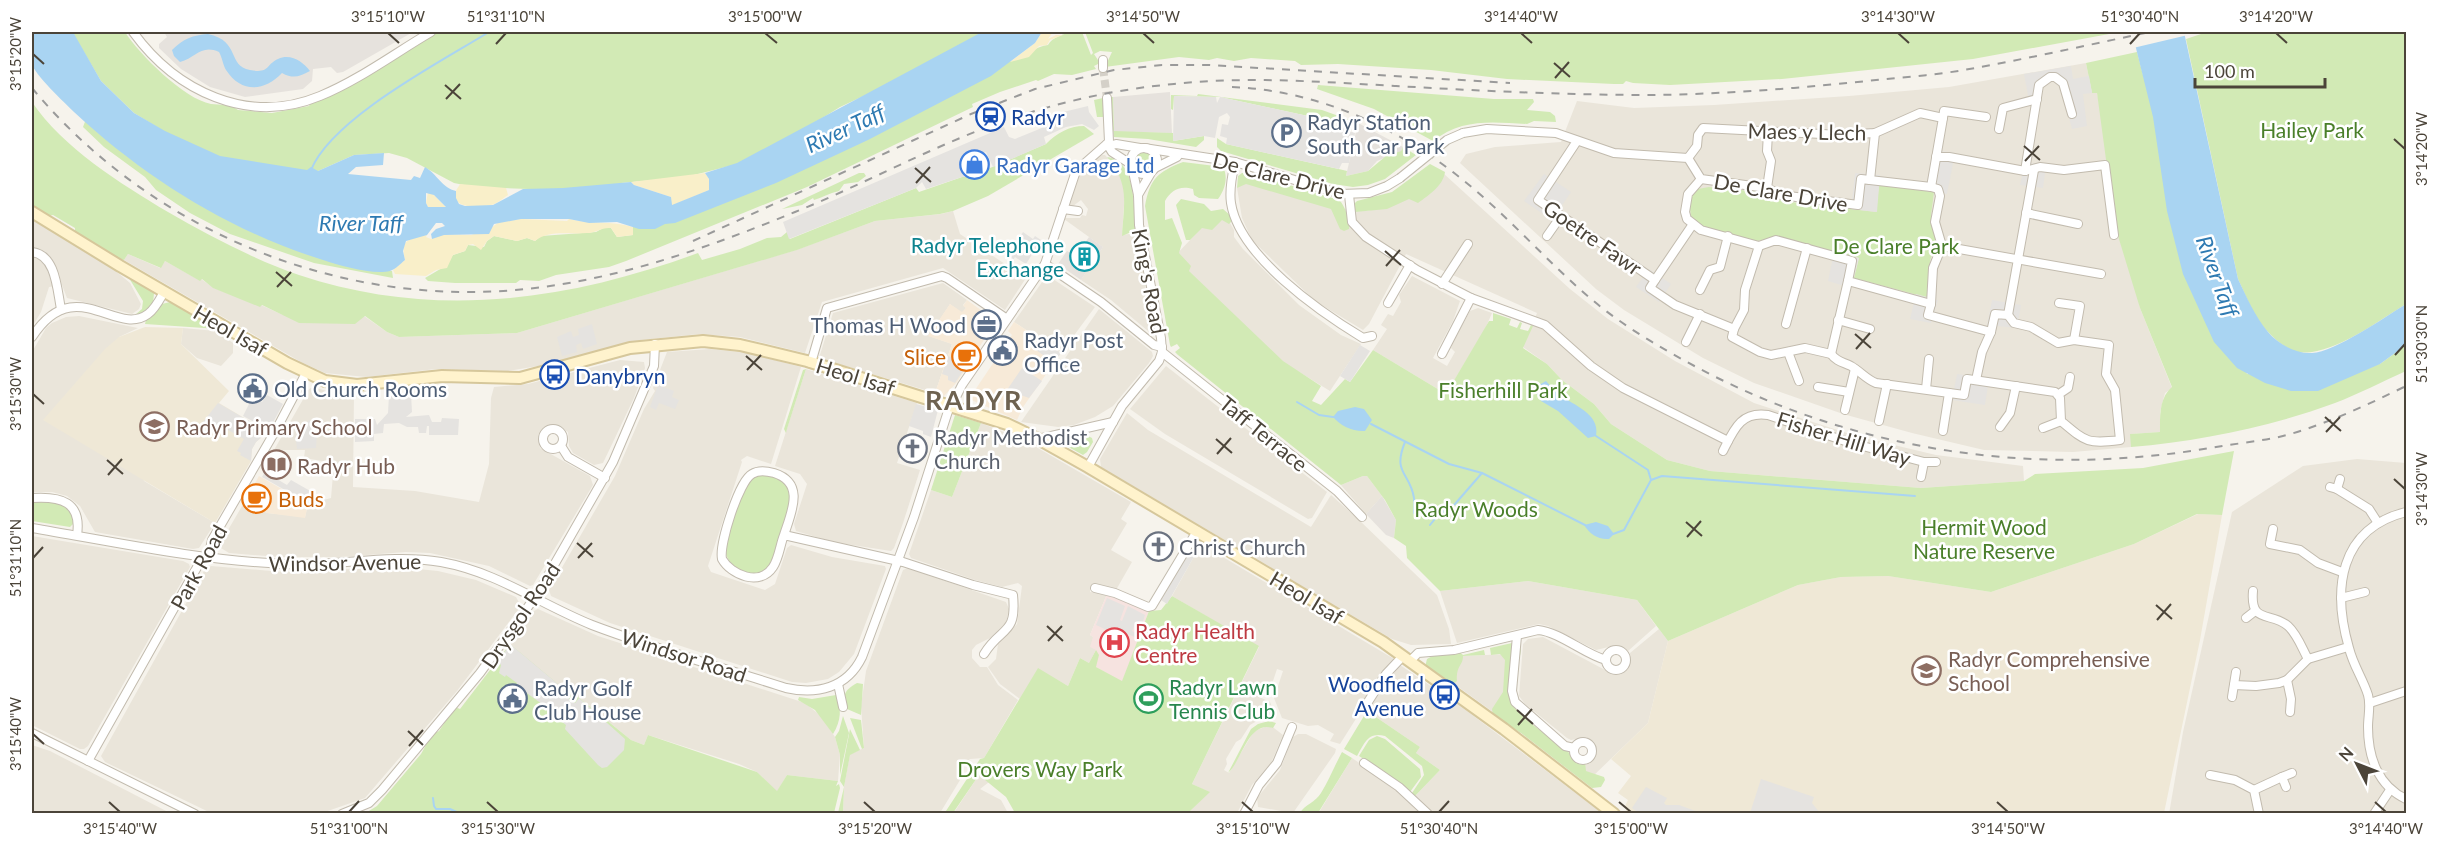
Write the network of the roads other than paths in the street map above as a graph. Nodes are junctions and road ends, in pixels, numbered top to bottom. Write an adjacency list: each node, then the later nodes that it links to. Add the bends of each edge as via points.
1 (133, 32): 2 (street, via 161,65 195,89 227,102 272,107 322,95)
2 (431, 32)
3 (1107, 98): 12 (street)
4 (2037, 99): 5 (street, via 2044,80 2060,78); 8 (street, via 2004,108); 21 (street)
5 (2072, 114)
6 (1986, 117): 7 (street, Maes y Llech, via 1944,111)
7 (1943, 118): 10 (street, Maes y Llech, via 1920,113); 15 (street)
8 (1999, 129)
9 (1768, 133): 10 (street, Maes y Llech); 16 (street, Maes y Llech, via 1704,128 1698,135 1698,147); 25 (street, via 1771,161)
10 (1875, 133): 23 (street)
11 (1577, 141): 16 (street, De Clare Drive, via 1614,153); 27 (street, De Clare Drive, bridge, via 1561,134 1533,131 1487,129 1463,133 1447,140 1401,178 1377,190); 32 (street, Goetre Fawr, via 1538,201)
12 (1108, 145): 13 (street, De Clare Drive); 18 (street); 28 (street, via 1076,171)
13 (1142, 148): 14 (street, De Clare Drive); 18 (street, via 1132,156); 19 (street, via 1155,154 1157,162)
14 (1179, 153): 17 (street, De Clare Drive); 19 (street, via 1177,158)
15 (1936, 157): 21 (street); 24 (street)
16 (1688, 158): 22 (street, De Clare Drive)
17 (1234, 162): 27 (street, De Clare Drive); 65 (street, via 1230,201 1247,243 1317,309 1363,338)
18 (1132, 166): 19 (street, via 1141,173); 26 (street, King's Road)
19 (1153, 169): 26 (street)
20 (2034, 170): 21 (street); 31 (street); 35 (street, via 2040,167 2064,171 2105,165)
21 (2025, 171)
22 (1701, 178): 25 (street, De Clare Drive); 33 (street, via 1685,203 1687,219)
23 (1870, 180): 24 (street, De Clare Drive); 25 (street, De Clare Drive, via 1862,179 1858,205 1781,195)
24 (1931, 187): 40 (street, via 1938,189 1940,196 1935,222)
25 (1767, 188)
26 (1138, 195): 70 (street, King's Road, via 1139,225)
27 (1349, 195): 45 (street, via 1355,227)
28 (1063, 209): 29 (street); 44 (street)
29 (1078, 211)
30 (32, 212): 51 (main road, Heol Isaf)
31 (2026, 213): 34 (street); 43 (street)
32 (1561, 216): 36 (street); 47 (street, Goetre Fawr)
33 (1692, 224): 37 (street); 47 (street)
34 (2078, 224)
35 (2114, 235)
36 (1547, 236)
37 (1728, 236): 39 (street); 50 (street, via 1720,267 1710,270)
38 (1468, 244): 49 (street)
39 (1759, 246): 41 (street, via 1776,240); 62 (street, via 1745,290 1744,310)
40 (1942, 246): 43 (street); 55 (street, via 1933,268)
41 (1807, 249): 48 (street, via 1852,261); 61 (street)
42 (32, 252): 56 (street, via 49,261)
43 (2018, 260): 46 (street); 58 (street)
44 (1044, 264): 59 (street); 70 (street, Taff Terrace)
45 (1410, 265): 49 (street); 53 (street)
46 (2101, 274)
47 (1655, 280): 57 (street, Goetre Fawr, via 1650,288 1675,305)
48 (1848, 281): 55 (street); 60 (street)
49 (1442, 284): 52 (street)
50 (1700, 290)
51 (164, 292): 56 (street, via 152,312 141,318 82,308); 77 (main road, Heol Isaf)
52 (1471, 298): 72 (street); 97 (street, via 1545,326 1623,388)
53 (1388, 303)
54 (2059, 303): 67 (street, via 2080,306)
55 (1931, 304): 64 (street, via 1928,315)
56 (61, 309): 66 (street, via 44,320)
57 (1700, 314): 62 (street, Goetre Fawr); 68 (street)
58 (2008, 315): 64 (street, via 1995,314); 67 (street, via 2014,323 2031,327 2058,344)
59 (1007, 319): 75 (street, via 942,276 827,308); 88 (street)
60 (1838, 321): 63 (street); 73 (street)
61 (1786, 324)
62 (1734, 328): 71 (street, Goetre Fawr, via 1732,337 1760,352)
63 (1870, 329)
64 (1991, 332): 79 (street)
65 (1372, 336)
66 (32, 337)
67 (2074, 340): 91 (street, via 2109,345 2106,374 2115,390 2120,440 2086,441)
68 (1686, 342)
69 (655, 344): 75 (main road, Heol Isaf, via 727,343); 77 (main road, Heol Isaf, via 520,378 442,376 357,385 325,381); 104 (street, Drysgol Road, via 654,366)
70 (1162, 350): 92 (street, King's Road, via 1159,361); 108 (street, Taff Terrace, via 1336,491)
71 (1788, 352): 73 (street, Goetre Fawr, via 1804,348); 80 (street)
72 (1442, 354)
73 (1831, 354): 76 (street, Goetre Fawr, via 1836,361)
74 (1929, 359): 84 (street)
75 (811, 363): 88 (main road, Heol Isaf)
76 (1855, 369): 81 (street, Goetre Fawr, via 1868,380); 85 (street)
77 (306, 373): 115 (street, Park Road)
78 (2070, 377): 87 (street, via 2068,388)
79 (1976, 380): 82 (street); 86 (street, via 1967,379 1964,395)
80 (1799, 381)
81 (1887, 384): 84 (street, Goetre Fawr); 90 (street)
82 (2016, 386): 87 (street); 93 (street, via 2010,413)
83 (1818, 387): 85 (street)
84 (1926, 389): 86 (street, Goetre Fawr)
85 (1849, 392): 89 (street)
86 (1949, 393): 95 (street)
87 (2059, 394): 91 (street)
88 (951, 405): 96 (main road, Heol Isaf); 116 (street)
89 (1845, 410)
90 (1879, 420)
91 (2061, 421): 94 (street)
92 (1113, 422): 96 (street); 102 (street, King's Road)
93 (2000, 427)
94 (2043, 428)
95 (1942, 431)
96 (1038, 439): 102 (main road, Heol Isaf)
97 (1728, 441): 99 (street, Fisher Hill Way); 100 (street, Fisher Hill Way, via 1736,426 1756,413)
98 (561, 446): 104 (street, via 568,457)
99 (1723, 451)
100 (1924, 462): 101 (street, Fisher Hill Way); 103 (street)
101 (1936, 462)
102 (1088, 467): 112 (main road, Heol Isaf)
103 (1921, 477)
104 (605, 478): 121 (street, Drysgol Road)
105 (2340, 479): 109 (street, via 2334,488 2369,509)
106 (32, 498): 113 (street, via 59,500 75,509 79,521)
107 (2406, 512): 109 (street)
108 (1362, 517)
109 (2378, 524): 117 (street, via 2353,546)
110 (32, 528): 113 (street, Windsor Avenue)
111 (2273, 529): 117 (street, via 2270,544 2300,550 2318,563)
112 (1197, 531): 118 (street, via 1152,606); 128 (main road, Heol Isaf)
113 (77, 535): 115 (street, Windsor Avenue)
114 (784, 535): 114 (street, via 774,566 763,575 733,572 722,559 720,549 741,485 751,474 774,473 792,485 795,500); 116 (street)
115 (204, 557): 121 (street, Windsor Avenue, via 306,565 398,559 433,561 483,572); 144 (street, Park Road)
116 (897, 561): 127 (street, via 1013,595 1012,623); 133 (street, via 859,664)
117 (2342, 572): 122 (street)
118 (1095, 588)
119 (2253, 591): 123 (street)
120 (2366, 592): 122 (street)
121 (535, 597): 133 (street, Windsor Road, via 594,625 786,688 812,691); 154 (street, Drysgol Road, via 480,673 382,790 369,803)
122 (2342, 598): 126 (street)
123 (2255, 611): 124 (street); 129 (street, via 2286,624)
124 (2246, 618)
125 (1517, 636): 128 (street); 130 (street, via 1544,630); 143 (street, via 1512,691 1515,702 1565,746)
126 (2348, 647): 129 (street); 137 (street)
127 (984, 654)
128 (1407, 658): 139 (street, via 1386,674); 157 (main road, Heol Isaf)
129 (2308, 659): 132 (street)
130 (1606, 660)
131 (2236, 672): 134 (street)
132 (2287, 680): 134 (street, via 2269,686); 140 (street)
133 (838, 684): 138 (street)
134 (2234, 685): 136 (street)
135 (2406, 691): 137 (street)
136 (2232, 697)
137 (2370, 704): 151 (street, via 2373,763)
138 (843, 707)
139 (1364, 708)
140 (2290, 712)
141 (1292, 727): 155 (street, via 1277,763 1259,785)
142 (32, 733): 144 (street)
143 (1574, 747)
144 (88, 761): 153 (street)
145 (1364, 763): 156 (street)
146 (2292, 773): 148 (street)
147 (2210, 775): 150 (street, via 2223,772)
148 (2282, 777): 149 (street); 150 (street)
149 (2286, 787)
150 (2254, 790): 158 (street)
151 (2390, 790): 152 (street); 159 (street)
152 (2406, 799)
153 (195, 813)
154 (342, 813)
155 (1247, 813)
156 (1428, 813)
157 (1614, 813)
158 (2259, 813)
159 (2374, 813)

